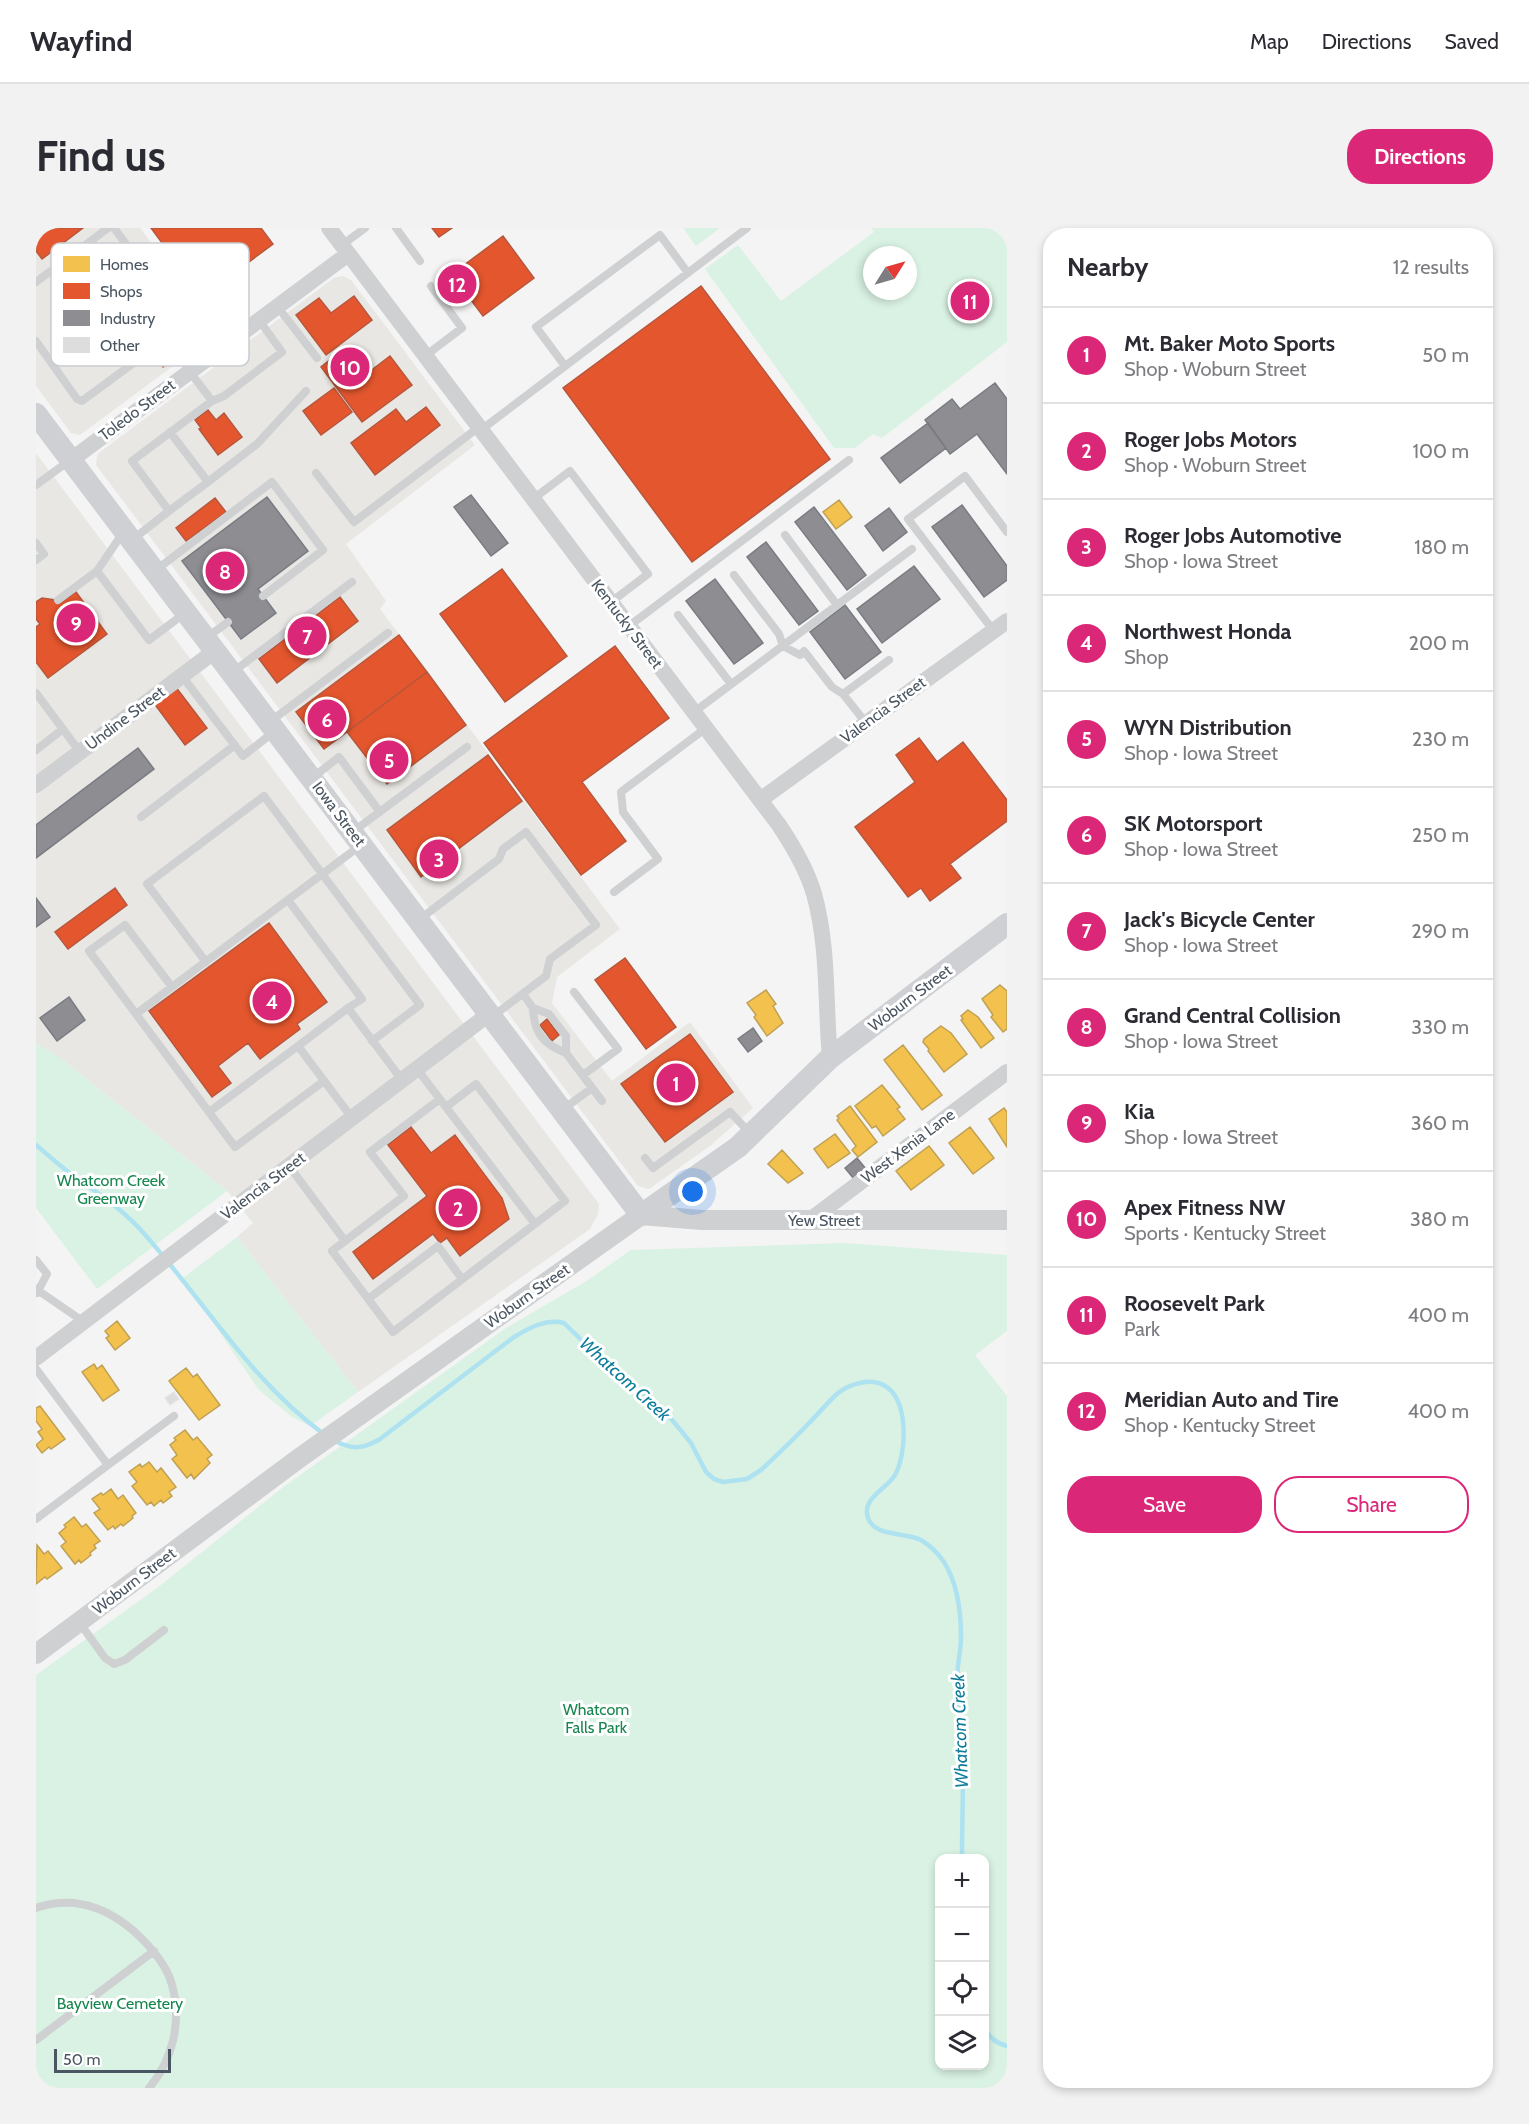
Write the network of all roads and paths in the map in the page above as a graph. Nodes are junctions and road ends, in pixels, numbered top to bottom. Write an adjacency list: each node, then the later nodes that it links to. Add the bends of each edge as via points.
1 (108, 228): 7 (lane)
2 (114, 228): 8 (lane)
3 (329, 228): 9 (street, Kentucky Street)
4 (365, 228): 9 (lane)
5 (396, 228): 10 (lane)
6 (747, 228): 12 (lane)
7 (88, 243)
8 (125, 243)
9 (345, 250): 15 (street, Toledo Street); 19 (street, Kentucky Street)
10 (420, 261)
11 (51, 271): 13 (lane)
12 (688, 273): 25 (lane); 25 (lane, via 660,235 536,327)
13 (36, 282)
14 (431, 286): 19 (lane, via 462,328)
15 (277, 306): 16 (street, Toledo Street); 20 (lane)
16 (259, 320): 17 (street, Toledo Street); 28 (lane, via 282,352)
17 (249, 327)
18 (36, 341): 21 (lane)
19 (425, 356): 30 (street, Kentucky Street)
20 (317, 358)
21 (51, 362)
22 (54, 366): 23 (lane, via 82,401)
23 (129, 366)
24 (198, 366): 26 (street, Toledo Street)
25 (565, 366): 30 (lane)
26 (190, 372): 28 (lane); 32 (street, Toledo Street)
27 (306, 391): 35 (lane, via 257,444)
28 (212, 401): 31 (lane)
29 (36, 414): 32 (main road, Iowa Street)
30 (480, 428): 34 (lane, via 354,522); 37 (street, Kentucky Street)
31 (170, 432): 35 (lane); 38 (lane, via 132,461)
32 (71, 460): 36 (lane); 40 (main road, Iowa Street)
33 (849, 460): 57 (lane)
34 (316, 473)
35 (208, 482): 38 (lane)
36 (36, 485)
37 (533, 499): 51 (street, Kentucky Street); 51 (lane, via 570,471 577,480 648,574)
38 (169, 511): 40 (lane)
39 (1007, 531): 56 (lane, via 965,476 908,519)
40 (128, 535): 45 (lane); 46 (main road, Iowa Street)
41 (784, 535): 52 (lane)
42 (36, 543): 44 (lane, via 44,554)
43 (912, 549): 52 (lane)
44 (36, 560)
45 (97, 571): 50 (lane); 53 (lane, via 149,640)
46 (154, 571): 49 (lane, via 272,482 323,550); 53 (main road, Iowa Street)
47 (734, 575): 60 (lane, via 779,634)
48 (352, 582): 62 (lane)
49 (263, 596)
50 (58, 600)
51 (611, 602): 57 (street, Kentucky Street)
52 (837, 605): 60 (lane)
53 (186, 612): 59 (main road, Iowa Street)
54 (678, 615): 64 (lane)
55 (228, 622): 59 (lane)
56 (1000, 626): 68 (street, Valencia Street)
57 (629, 627): 67 (street, Kentucky Street)
58 (388, 633): 69 (lane)
59 (210, 645): 62 (main road, Iowa Street); 63 (street, Undine Street)
60 (783, 646): 64 (lane); 66 (lane, via 800,655 804,651 832,687)
61 (889, 660): 66 (lane)
62 (231, 673): 69 (main road, Iowa Street)
63 (182, 676): 72 (lane); 75 (street, Undine Street)
64 (731, 684): 67 (lane)
65 (36, 693): 71 (lane)
66 (843, 694): 68 (lane)
67 (694, 712): 70 (street, Kentucky Street)
68 (866, 723): 78 (street, Valencia Street)
69 (272, 727): 72 (lane, via 243,756); 76 (main road, Iowa Street)
70 (706, 728): 78 (street, Kentucky Street); 83 (lane, via 621,792 622,812 658,860)
71 (63, 729): 74 (lane); 75 (lane)
72 (235, 745): 80 (lane)
73 (467, 747): 79 (lane)
74 (36, 750)
75 (80, 752): 77 (street, Undine Street)
76 (311, 778): 79 (lane, via 339,757); 81 (main road, Iowa Street)
77 (36, 785)
78 (760, 800): 98 (street, Kentucky Street, via 794,847 814,892 823,944)
79 (380, 812): 81 (lane)
80 (141, 817)
81 (357, 839): 82 (lane); 85 (main road, Iowa Street)
82 (323, 874): 84 (lane); 87 (lane, via 264,796 255,802 147,884); 95 (lane, via 420,1005)
83 (615, 892)
84 (288, 900): 87 (lane); 91 (lane, via 362,999)
85 (418, 920): 90 (lane, via 499,859 503,849 526,832 596,925 550,959 546,976); 94 (main road, Iowa Street)
86 (1007, 924): 98 (main road, Woburn Street)
87 (206, 962): 88 (lane)
88 (172, 987): 93 (lane); 93 (lane, via 125,924 89,951)
89 (574, 992): 101 (lane, via 618,1049)
90 (523, 994): 92 (lane); 94 (lane)
91 (348, 1008): 95 (lane); 96 (lane)
92 (533, 1008): 97 (lane, via 534,1025 550,1047); 97 (lane, via 549,1014 566,1036)
93 (136, 1014): 109 (lane)
94 (491, 1016): 99 (street, Valencia Street); 108 (main road, Iowa Street)
95 (372, 1041): 102 (lane)
96 (298, 1046): 103 (lane); 109 (lane)
97 (566, 1053): 101 (lane)
98 (830, 1058): 111 (main road, Woburn Street)
99 (417, 1069): 102 (street, Valencia Street); 105 (lane)
100 (1007, 1072): 115 (street, West Xenia Lane)
101 (583, 1075): 104 (lane)
102 (402, 1080): 110 (street, Valencia Street)
103 (324, 1081): 109 (lane, via 236,1147); 110 (lane)
104 (592, 1088): 106 (lane); 108 (lane)
105 (440, 1099): 107 (lane); 118 (lane, via 370,1152 404,1196)
106 (602, 1101)
107 (446, 1107): 117 (lane); 117 (lane, via 477,1084 565,1200)
108 (562, 1110): 114 (main road, Iowa Street)
109 (209, 1112)
110 (352, 1118): 113 (street, Valencia Street)
111 (751, 1134): 112 (lane, via 730,1112 653,1168); 114 (main road, Woburn Street)
112 (645, 1158)
113 (289, 1166): 118 (lane); 123 (street, Valencia Street)
114 (641, 1215): 115 (street, Yew Street, via 702,1220); 129 (street, Woburn Street, via 298,1459)
115 (810, 1220): 116 (street, Yew Street)
116 (1007, 1220)
117 (535, 1224): 120 (lane)
118 (345, 1241): 122 (lane, via 332,1251)
119 (36, 1260): 121 (lane, via 47,1274)
120 (462, 1279): 122 (lane, via 393,1332); 122 (lane, via 438,1246)
121 (37, 1291): 123 (lane)
122 (368, 1299)
123 (84, 1322): 124 (street, Valencia Street)
124 (36, 1358)
125 (36, 1369): 127 (lane)
126 (174, 1416): 127 (lane)
127 (108, 1465): 128 (lane)
128 (36, 1519)
129 (79, 1622): 130 (lane, via 105,1658 114,1664); 131 (street, Woburn Street)
130 (164, 1630)
131 (36, 1654)
132 (36, 1908): 133 (lane, via 62,1903 93,1906 120,1919)
133 (154, 1952): 134 (lane); 135 (lane, via 172,1986 176,2014 169,2057)
134 (36, 2040)
135 (149, 2088)

